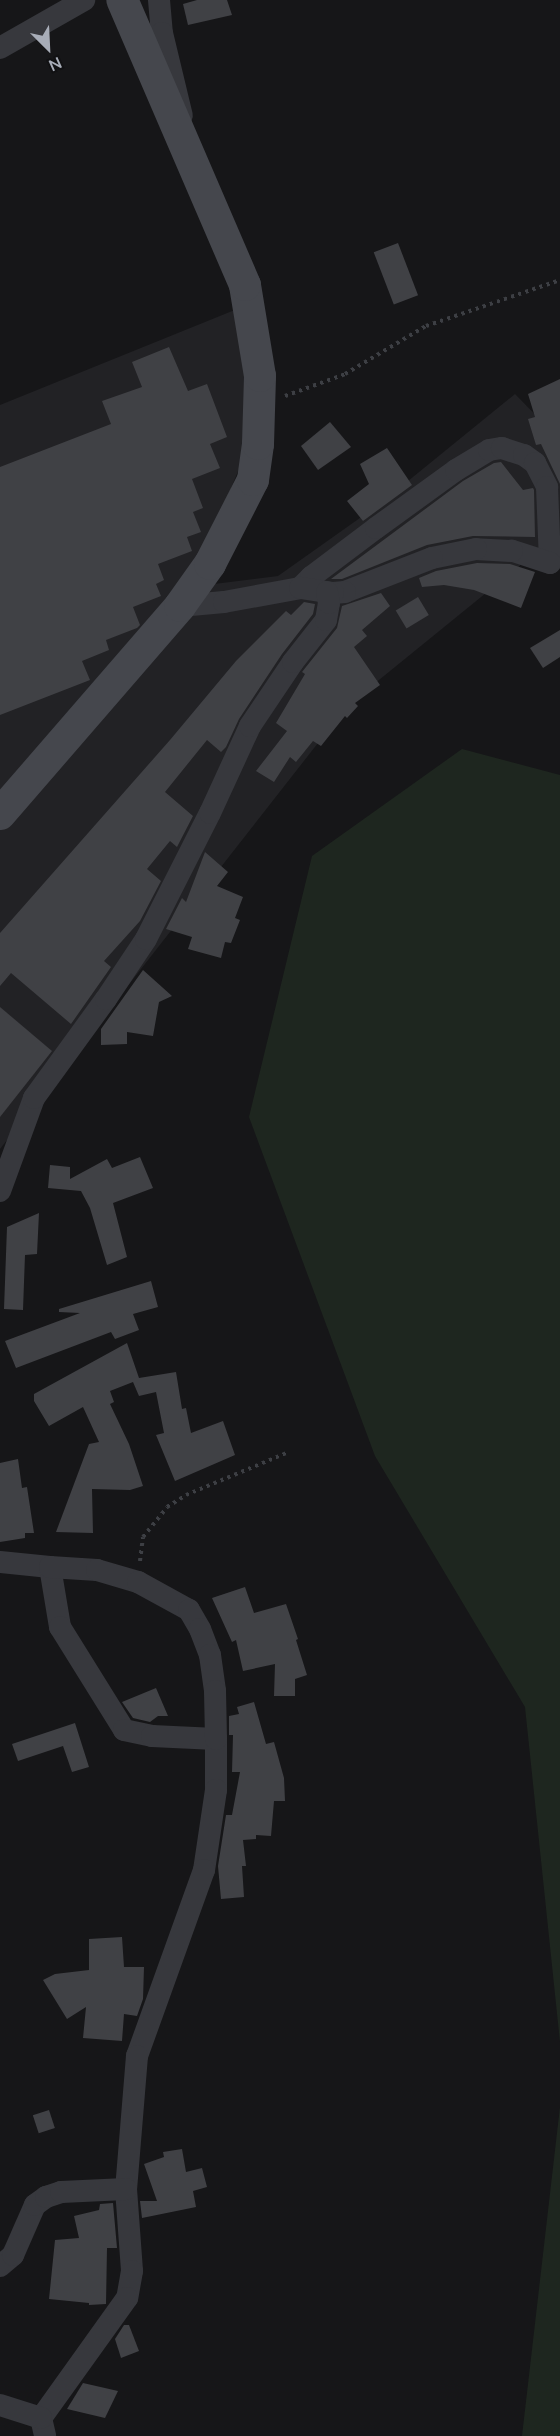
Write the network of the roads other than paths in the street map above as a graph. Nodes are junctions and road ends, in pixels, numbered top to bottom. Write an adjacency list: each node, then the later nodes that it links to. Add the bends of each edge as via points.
1 (84, 0): 4 (street)
2 (122, 0): 5 (main road)
3 (159, 0): 5 (street, via 162,33)
4 (0, 48)
5 (188, 152): 8 (main road, via 245,285 260,376 253,480 210,564)
6 (300, 588): 7 (street); 7 (street, via 385,521 489,450 514,450 535,463 547,487 550,563 512,550 476,549 432,558 345,592); 8 (street)
7 (327, 592): 10 (street, via 326,621 250,726 146,939 34,1098)
8 (180, 606): 9 (main road)
9 (5, 801)
10 (0, 1191)
11 (0, 1562): 12 (street)
12 (50, 1567): 13 (street, via 60,1627 124,1730 152,1736); 13 (street, via 97,1570 138,1582 189,1610 210,1655)
13 (216, 1739): 14 (street, via 216,1790 204,1870 137,2056)
14 (126, 2188): 15 (street, via 61,2192 46,2197 35,2205 13,2255); 17 (street, via 132,2271 127,2298)
15 (0, 2266)
16 (0, 2405): 17 (street)
17 (43, 2427)

